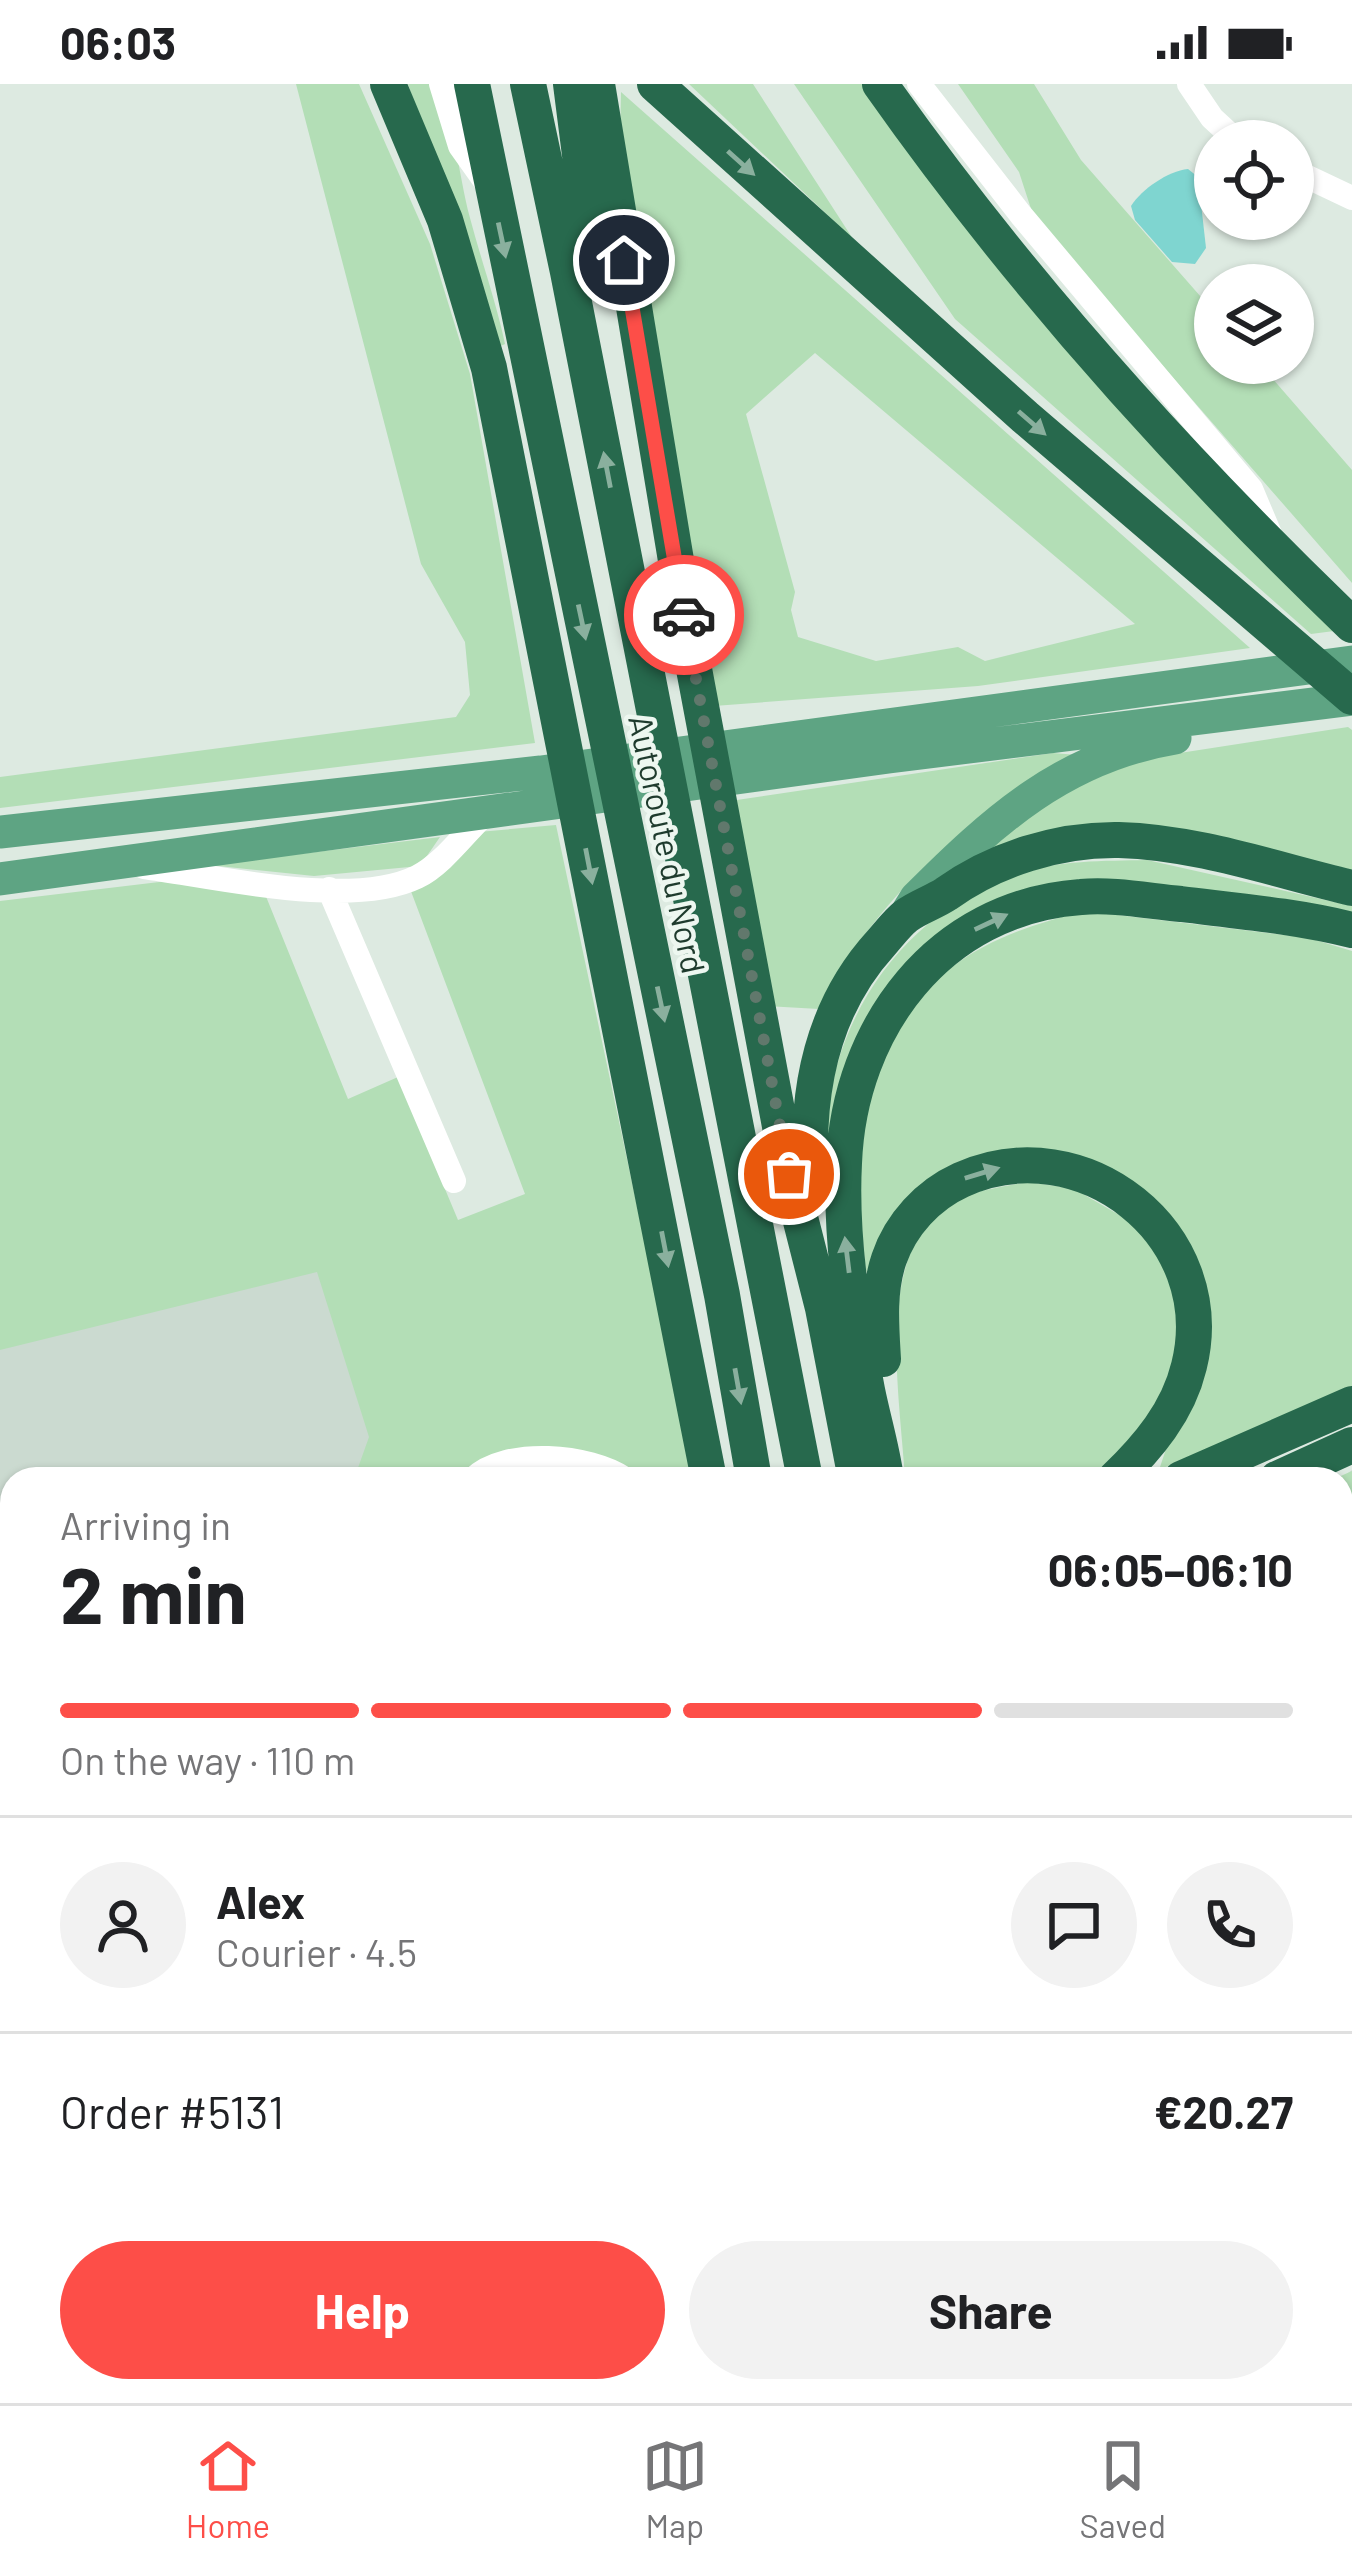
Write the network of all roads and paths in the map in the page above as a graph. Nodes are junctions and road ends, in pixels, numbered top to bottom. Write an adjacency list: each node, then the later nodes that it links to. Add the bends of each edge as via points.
1 (388, 84): 37 (highway, one-way to 37, via 445,220 490,368)
2 (441, 84): 13 (street, via 460,146)
3 (472, 84): 13 (highway, Autoroute du Nord)
4 (528, 84): 15 (highway, Autoroute du Nord)
5 (571, 84): 15 (highway, via 587,209)
6 (597, 84): 31 (highway, via 702,715 789,1174)
7 (655, 84): 19 (highway, one-way to 19)
8 (880, 84): 16 (highway, via 951,185 1135,404)
9 (920, 84): 16 (street, via 1251,489)
10 (1189, 84): 11 (street)
11 (1214, 120)
12 (1314, 180): 14 (street)
13 (492, 191): 38 (highway, Autoroute du Nord, one-way to 38)
14 (1352, 198)
15 (568, 272): 39 (highway, Autoroute du Nord, one-way to 15)
16 (1277, 553): 17 (highway)
17 (1352, 625)
18 (1352, 662): 21 (main road)
19 (1352, 698): 20 (main road)
20 (1244, 714): 21 (main road); 28 (main road, via 1039,788)
21 (744, 762): 22 (main road); 23 (main road, via 542,772)
22 (485, 814): 24 (main road); 27 (street, via 421,876 379,889)
23 (0, 832)
24 (118, 863): 25 (main road); 27 (street)
25 (0, 879)
26 (1352, 888): 28 (highway, via 1117,840 1033,851)
27 (329, 889): 30 (street)
28 (905, 916): 31 (highway, via 862,963 839,1004 814,1079 808,1153)
29 (1352, 930): 34 (highway, one-way to 29, via 844,1240 844,1162 851,1094 899,996 937,955 981,925 1081,896)
30 (454, 1181)
31 (823, 1308): 40 (highway)
32 (1352, 1404): 42 (highway)
33 (1352, 1445): 43 (highway)
34 (885, 1466): 41 (highway, one-way to 41, via 881,1293 889,1258 905,1226 951,1185 1026,1163 1109,1185 1140,1208 1166,1238 1190,1294 1182,1388)
35 (498, 1467): 36 (street, via 574,1458)
36 (604, 1467)
37 (707, 1467)
38 (752, 1467)
39 (804, 1467)
40 (854, 1467)
41 (1127, 1467)
42 (1208, 1467)
43 (1303, 1467)

